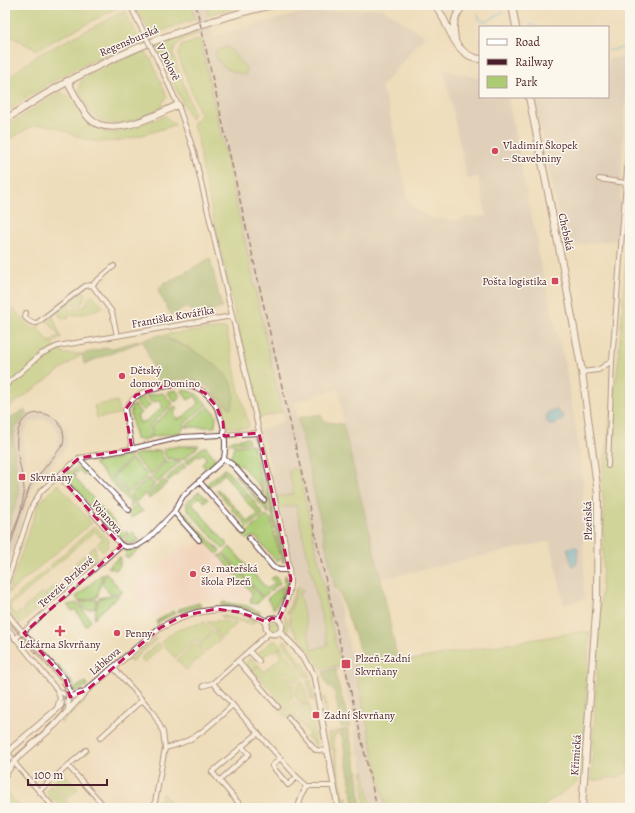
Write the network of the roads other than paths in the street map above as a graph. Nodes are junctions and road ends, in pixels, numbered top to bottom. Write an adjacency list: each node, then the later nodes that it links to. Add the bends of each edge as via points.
1 (130, 5): 11 (street, V Dolově, bridge)
2 (272, 5): 9 (main road, Regensburská, via 170,34)
3 (435, 5): 7 (main road)
4 (464, 5): 7 (main road, via 456,16 454,25)
5 (512, 5): 6 (main road)
6 (516, 26)
7 (461, 50): 8 (main road)
8 (479, 59)
9 (67, 80): 11 (main road, via 89,118 103,126 130,124); 12 (main road, Regensburská)
10 (529, 98): 22 (main road, Chebská)
11 (178, 105): 19 (street, V Dolově, via 194,152)
12 (5, 120)
13 (630, 131): 15 (street)
14 (599, 179): 15 (street)
15 (626, 183): 21 (street)
16 (114, 266): 17 (street)
17 (92, 284): 18 (street, via 85,286 37,323 28,320 25,317); 20 (street, Františka Kováříka, via 112,312)
18 (26, 313)
19 (232, 316): 20 (street, Františka Kováříka); 24 (street)
20 (117, 336): 23 (street, Františka Kováříka, via 47,350)
21 (612, 361): 22 (street, via 598,370); 29 (street)
22 (582, 372): 59 (main road, Plzeňská, via 594,457 599,517 597,599)
23 (5, 386)
24 (259, 433): 25 (street); 39 (street)
25 (224, 436): 26 (street, via 182,437); 26 (street, via 224,422 212,401 193,387 175,385 141,393 129,403 125,410); 28 (street)
26 (132, 448): 27 (street)
27 (79, 458): 30 (street); 33 (street, Vojanova)
28 (224, 459): 31 (street, Vojanova); 32 (street, via 233,465)
29 (608, 466)
30 (58, 476): 38 (street, Vojanova); 40 (street, via 41,491 32,506)
31 (199, 481): 34 (street, Vojanova, via 183,496); 35 (street)
32 (264, 500)
33 (129, 510)
34 (174, 512): 37 (street); 38 (street, Vojanova, via 140,545 132,548)
35 (240, 529)
36 (249, 538): 39 (street, via 273,567)
37 (199, 540)
38 (121, 545): 45 (street, Terezie Brzkové)
39 (289, 570): 42 (street, via 291,579 288,602)
40 (5, 588)
41 (5, 610): 45 (street)
42 (279, 620): 43 (street, via 272,618); 46 (street, via 282,625)
43 (267, 622): 47 (street, via 266,628); 52 (street, Lábkova, via 227,610 193,612 160,628)
44 (5, 626): 48 (street)
45 (24, 632): 48 (street, Terezie Brzkové); 57 (street, via 65,679)
46 (280, 632): 47 (street); 70 (street, via 304,657 314,676)
47 (269, 633): 49 (street)
48 (15, 639): 55 (street)
49 (249, 650): 50 (street); 51 (street)
50 (238, 661): 53 (street); 61 (street)
51 (259, 661)
52 (113, 667): 56 (street, Lábkova); 58 (street)
53 (213, 683): 54 (street); 60 (street)
54 (203, 686)
55 (58, 690): 57 (street); 63 (street, via 60,698)
56 (87, 690): 57 (street, Lábkova); 62 (street, Lábkova)
57 (70, 697): 62 (street); 63 (street, Lábkova)
58 (142, 700): 66 (street); 68 (street, via 153,712 162,729)
59 (589, 704): 88 (main road, Křimická)
60 (232, 705): 65 (street); 68 (street, via 195,738)
61 (278, 707)
62 (68, 708): 74 (street, via 57,723)
63 (57, 709): 71 (street)
64 (288, 717): 70 (street, via 316,750)
65 (258, 733): 67 (street); 73 (street)
66 (100, 738)
67 (242, 747): 78 (street, via 249,754); 78 (street, via 212,772)
68 (165, 748): 84 (street)
69 (86, 750): 75 (street)
70 (328, 751): 80 (street)
71 (8, 753): 72 (street); 74 (street)
72 (5, 758)
73 (280, 758): 77 (street); 77 (street, via 272,766 288,785)
74 (15, 760): 76 (street); 81 (street, via 17,766)
75 (68, 766): 81 (street); 83 (street)
76 (5, 775)
77 (296, 778): 79 (street)
78 (220, 780): 85 (street)
79 (307, 786): 80 (street); 86 (street, via 299,804)
80 (334, 786): 87 (street)
81 (39, 791): 82 (street)
82 (54, 808)
83 (106, 808)
84 (154, 808)
85 (243, 808)
86 (303, 808)
87 (338, 808)
88 (582, 808)

